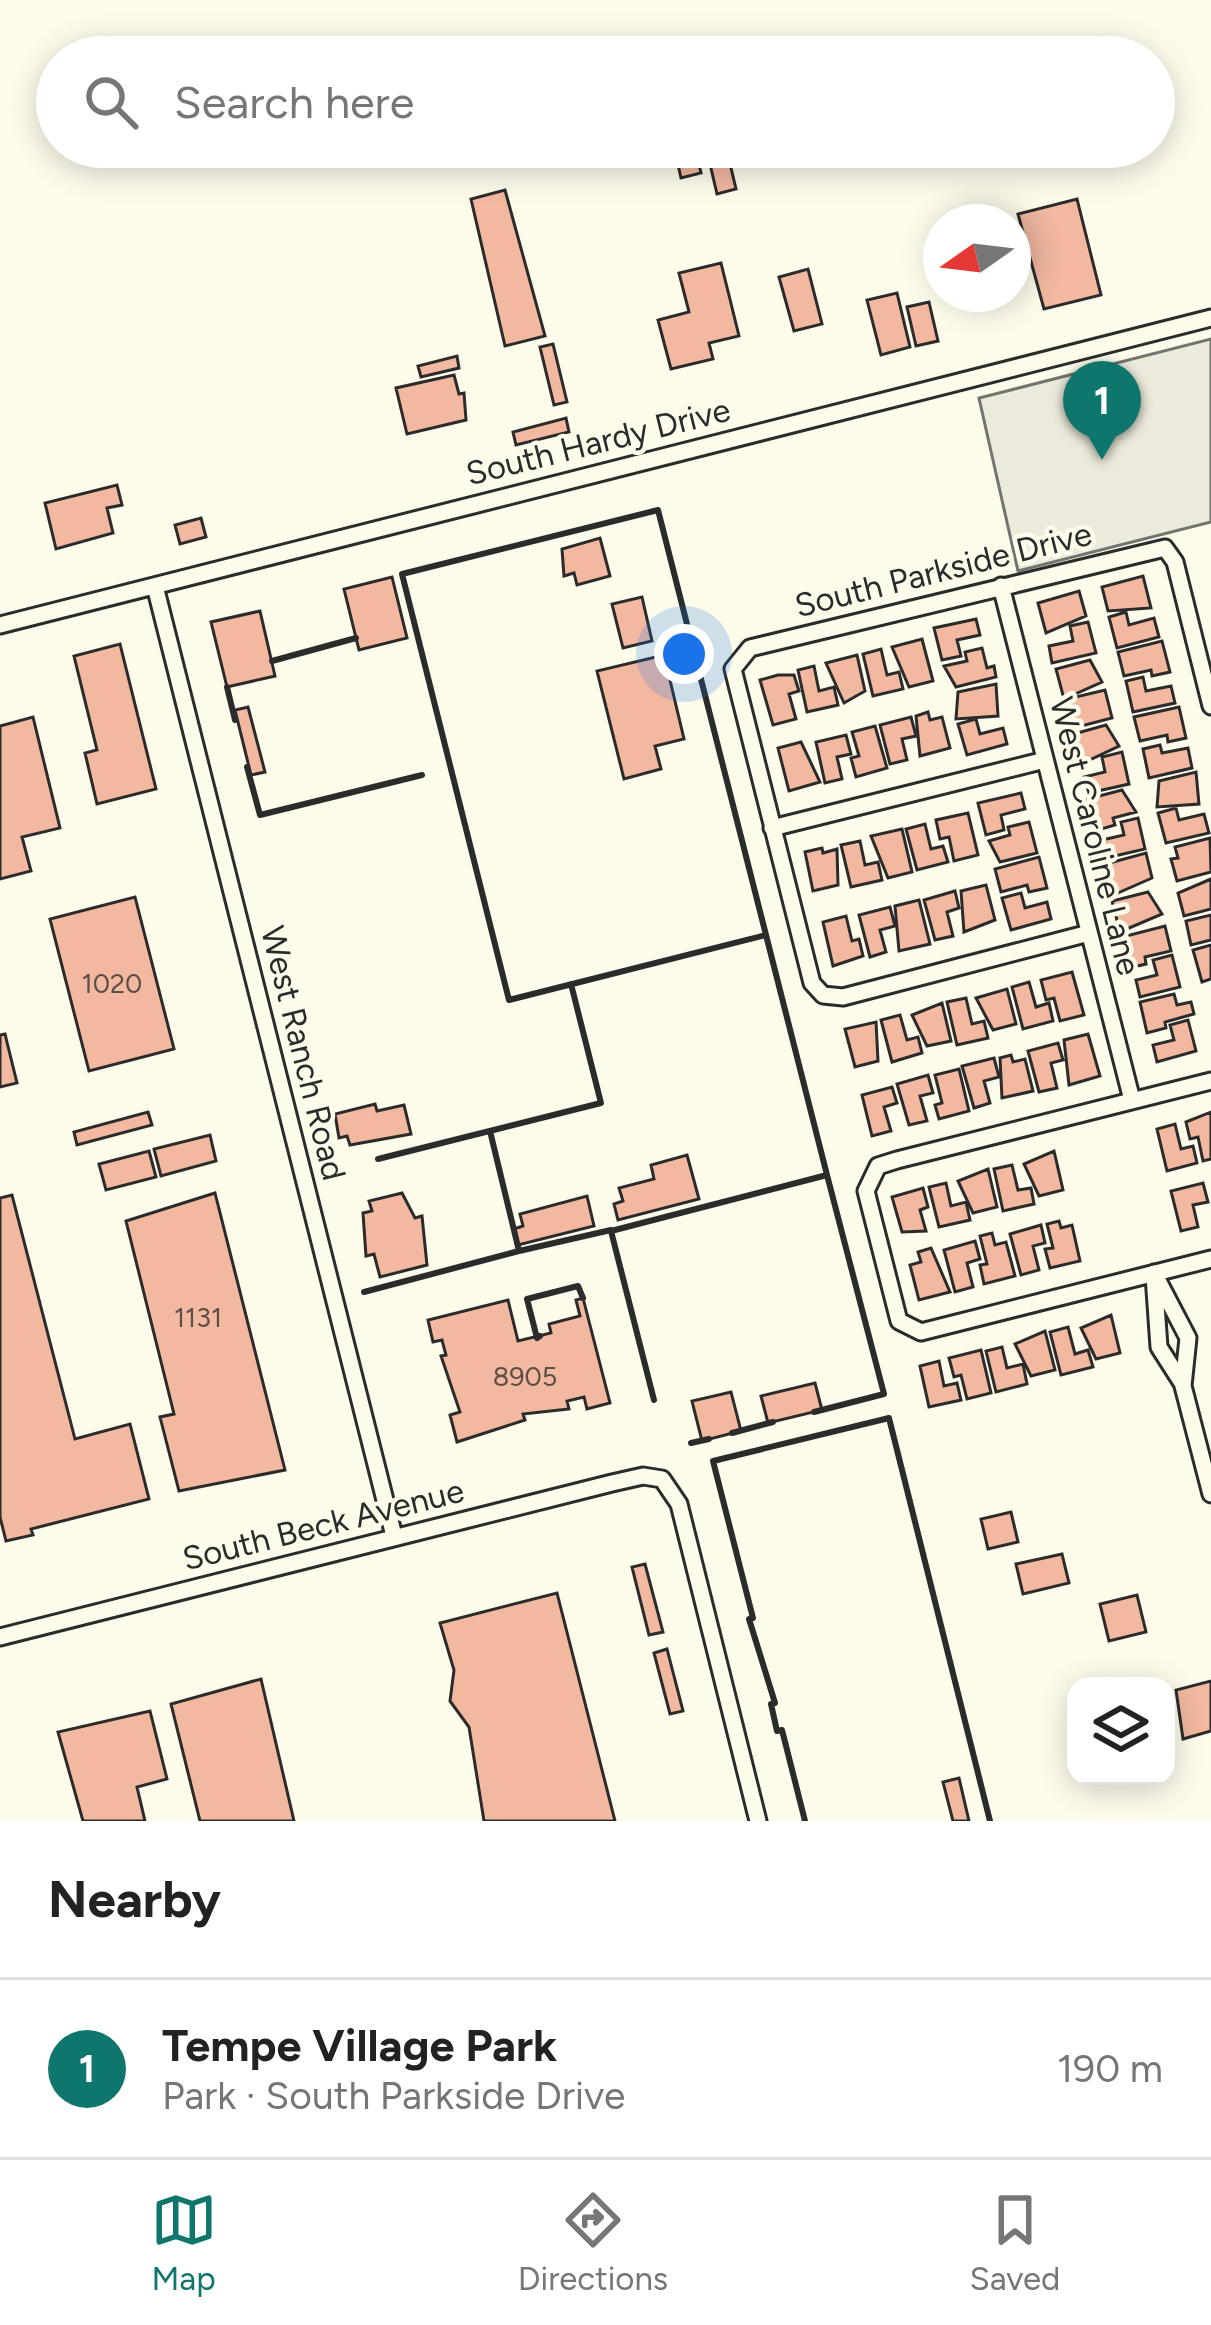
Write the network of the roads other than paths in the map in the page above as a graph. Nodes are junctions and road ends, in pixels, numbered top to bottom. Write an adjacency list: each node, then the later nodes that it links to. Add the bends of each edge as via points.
1 (1211, 318): 2 (street, South Hardy Drive)
2 (154, 586): 4 (street, South Hardy Drive); 15 (street, West Ranch Road)
3 (1001, 586): 5 (street, South Parkside Drive, via 1165,548); 6 (street, West Caroline Lane); 7 (street, South Parkside Drive, via 739,657 733,669)
4 (0, 625)
5 (1211, 706)
6 (1045, 760): 7 (street); 8 (street, West Caroline Lane)
7 (772, 828): 8 (street, via 812,983 823,995 843,997)
8 (1089, 933): 10 (street, West Caroline Lane)
9 (1211, 1081): 10 (street)
10 (1132, 1100): 12 (street, via 897,1160 869,1175 866,1191 899,1321 909,1329)
11 (1211, 1259): 12 (street)
12 (1154, 1273): 13 (street, via 1159,1347); 13 (street, via 1188,1338)
13 (1184, 1386): 14 (street)
14 (1211, 1494)
15 (394, 1536): 16 (street, South Beck Avenue); 17 (street, South Beck Avenue, via 643,1476 662,1479 679,1504)
16 (0, 1636)
17 (758, 1821)

